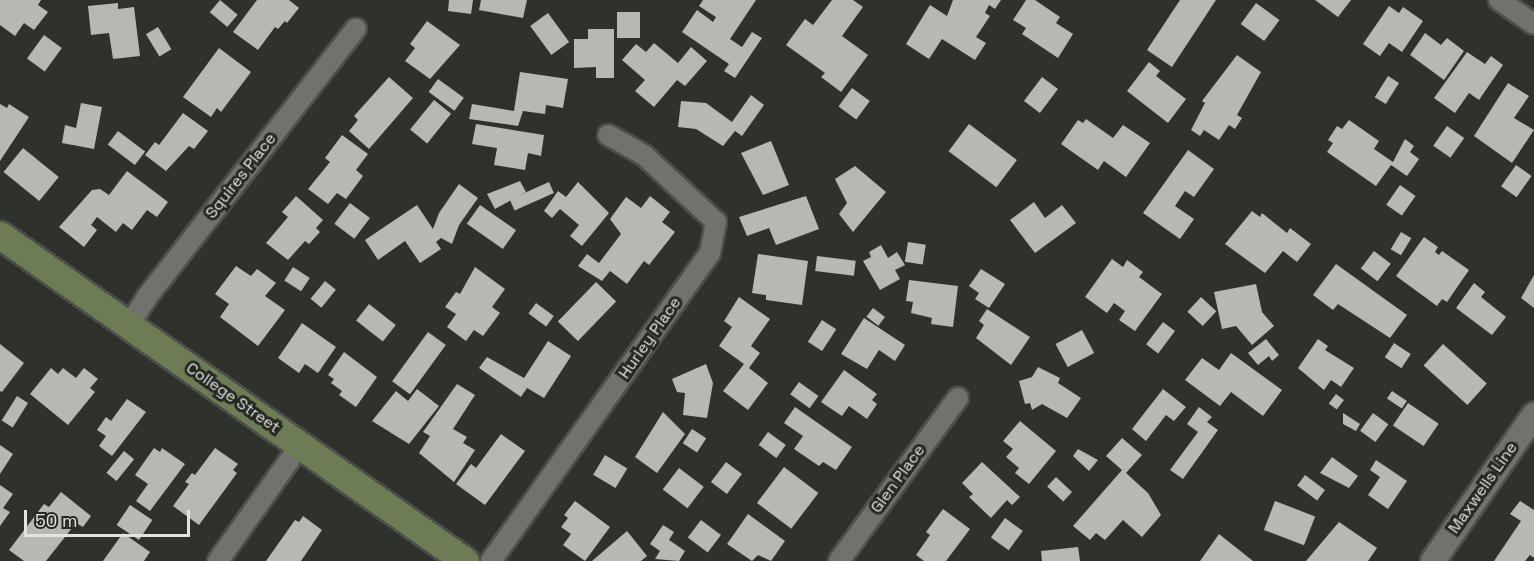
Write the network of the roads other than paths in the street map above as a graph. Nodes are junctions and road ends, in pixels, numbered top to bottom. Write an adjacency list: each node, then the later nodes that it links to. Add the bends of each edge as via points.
1 (1499, 0): 2 (street)
2 (1534, 24)
3 (356, 29): 6 (street, Squires Place)
4 (608, 135): 12 (street, Hurley Place, via 644,155 716,222 710,253)
5 (0, 235): 6 (main road, College Street)
6 (129, 325): 9 (main road, College Street)
7 (958, 398): 13 (street, Glen Place)
8 (1534, 415): 14 (street, Maxwells Line)
9 (300, 445): 10 (street); 11 (main road, College Street)
10 (218, 561)
11 (465, 561)
12 (491, 561)
13 (838, 561)
14 (1433, 561)

